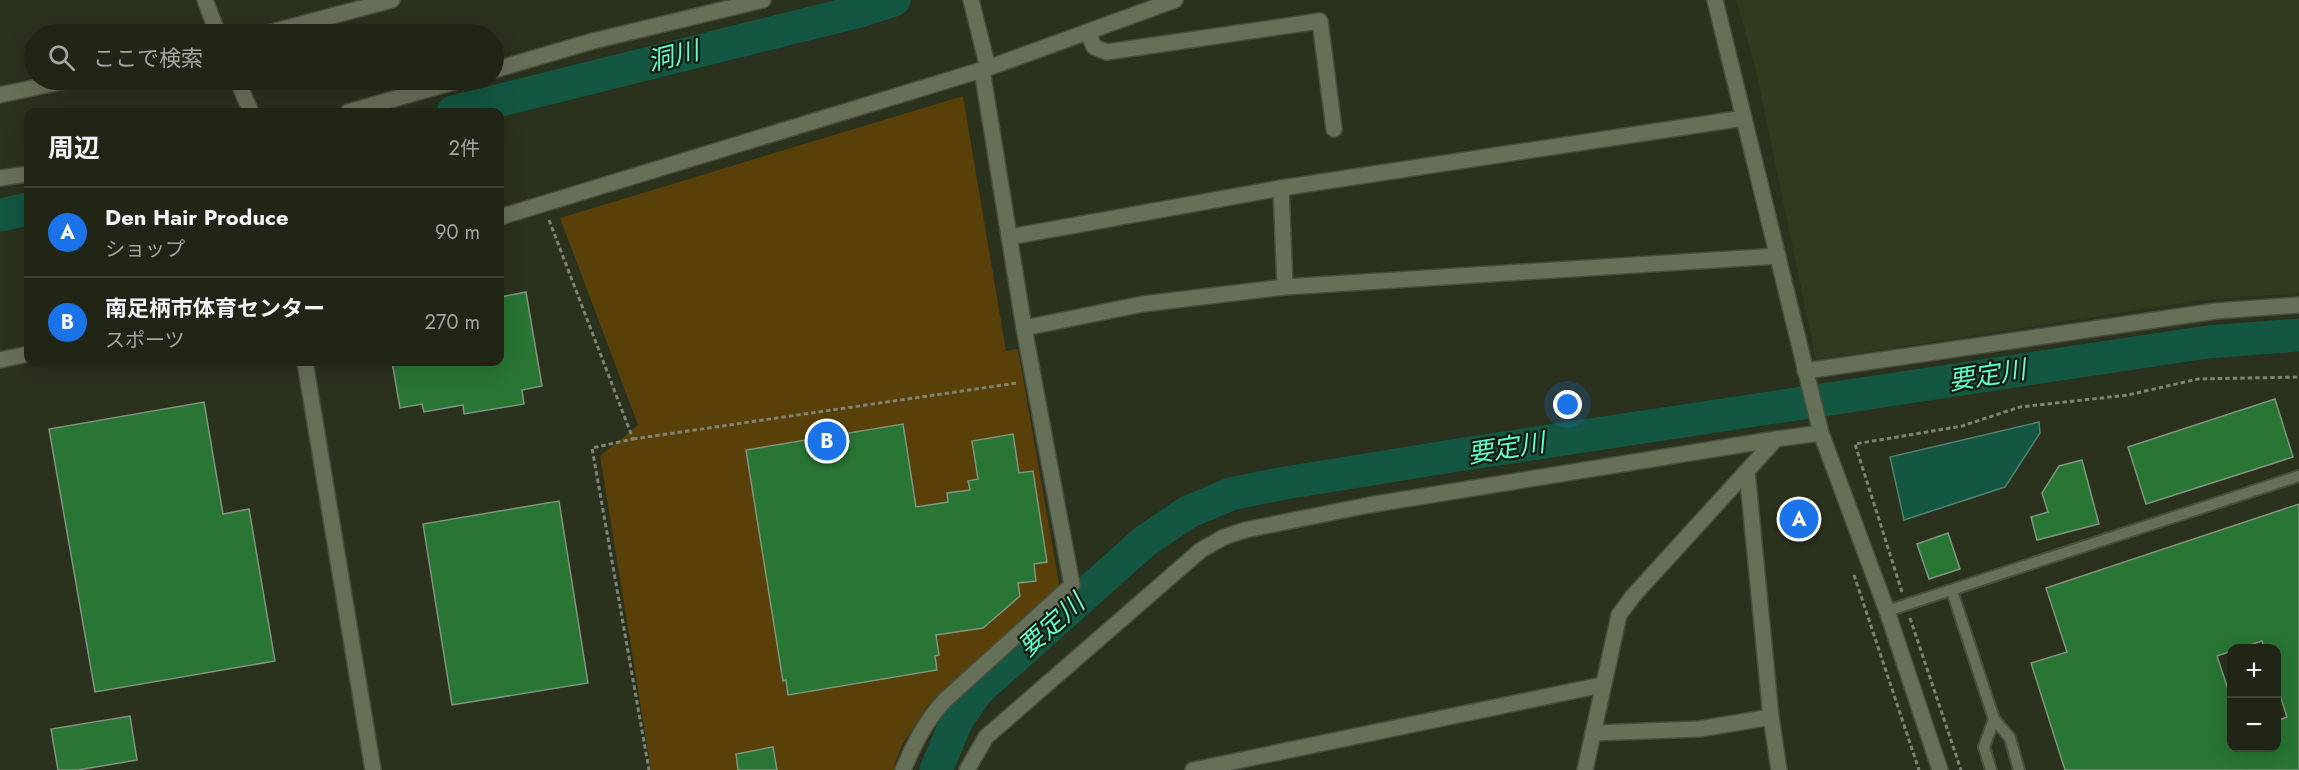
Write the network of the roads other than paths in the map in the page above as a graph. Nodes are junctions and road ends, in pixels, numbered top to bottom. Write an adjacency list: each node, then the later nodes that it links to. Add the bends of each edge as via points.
1 (205, 0): 7 (street)
2 (392, 0): 8 (street)
3 (763, 0): 10 (street)
4 (971, 0): 11 (street)
5 (1176, 0): 9 (street)
6 (1715, 0): 18 (street)
7 (214, 24)
8 (302, 24)
9 (1088, 33): 11 (street); 19 (street, via 1094,47 1107,52 1320,21)
10 (504, 67)
11 (985, 69): 23 (street); 24 (street)
12 (24, 90): 15 (street)
13 (241, 90): 16 (street)
14 (426, 90): 17 (street)
15 (0, 95)
16 (249, 108)
17 (362, 108)
18 (1744, 118): 22 (street); 25 (street)
19 (1334, 129)
20 (24, 175): 21 (street)
21 (0, 178)
22 (1281, 188): 24 (street); 26 (street)
23 (504, 216)
24 (1010, 237): 28 (street)
25 (1778, 256): 26 (street); 32 (street)
26 (1285, 286): 28 (street, via 1143,304)
27 (2299, 304): 32 (street, via 2216,311)
28 (1024, 328): 44 (street, via 1072,585 944,701 923,728)
29 (24, 355): 30 (street)
30 (0, 360)
31 (306, 366): 43 (street)
32 (1805, 370): 33 (street)
33 (1821, 433): 34 (street); 38 (street)
34 (1776, 439): 35 (street); 45 (street, via 1370,505 1224,537 1201,549 986,737)
35 (1747, 471): 39 (street, via 1619,615); 40 (street)
36 (2299, 476): 37 (lane)
37 (1952, 591): 38 (lane); 41 (lane)
38 (1887, 611): 49 (street)
39 (1602, 685): 42 (street); 46 (street)
40 (1771, 717): 42 (street, via 1699,729); 48 (street)
41 (1994, 719): 50 (lane, via 1984,747); 51 (lane, via 2010,738)
42 (1593, 732): 47 (street)
43 (373, 770)
44 (903, 770)
45 (967, 770)
46 (1194, 770)
47 (1585, 770)
48 (1779, 770)
49 (1940, 770)
50 (1991, 770)
51 (2019, 770)

